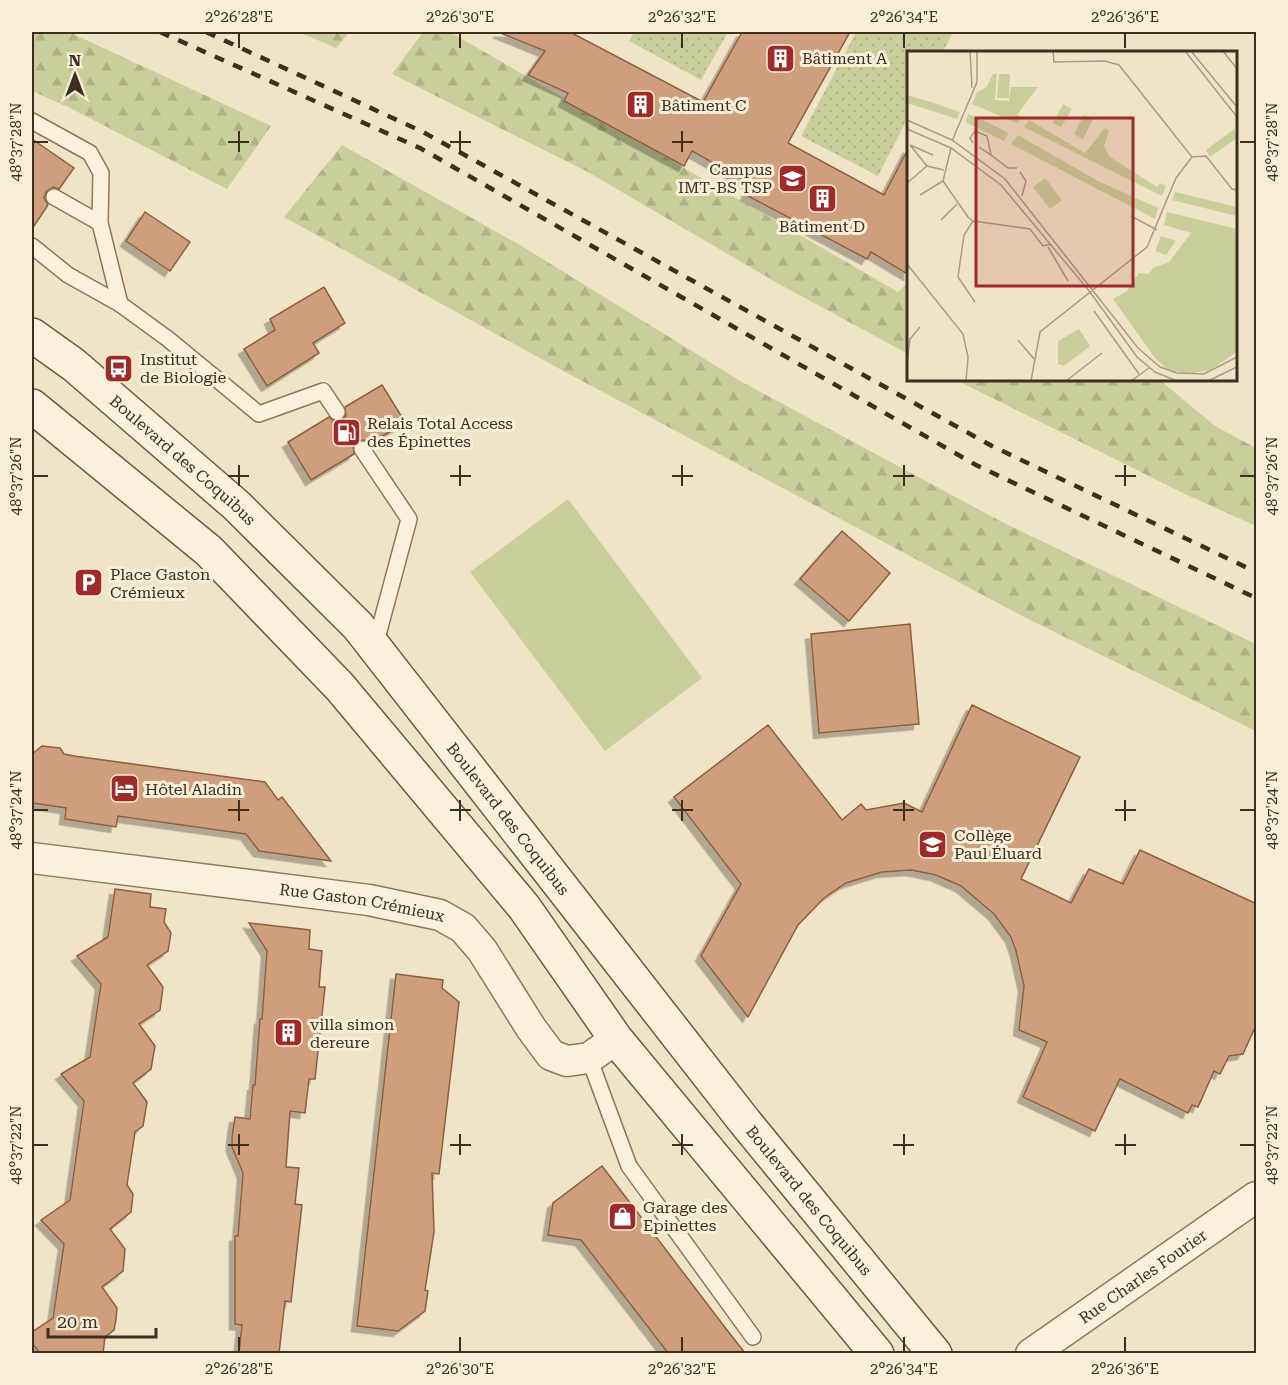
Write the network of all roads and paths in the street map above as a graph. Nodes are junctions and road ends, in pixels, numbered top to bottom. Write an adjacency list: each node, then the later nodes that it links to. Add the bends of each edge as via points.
1 (32, 121): 3 (lane, via 90,153 101,173)
2 (54, 197): 3 (lane)
3 (100, 223): 5 (lane)
4 (32, 246): 5 (lane, via 68,275)
5 (120, 304): 8 (lane, via 259,414 323,391)
6 (32, 335): 10 (main road, Boulevard des Coquibus, via 74,365 236,505)
7 (32, 406): 12 (main road, via 209,551 340,687 524,907)
8 (337, 412)
9 (362, 449): 10 (lane, via 409,519)
10 (375, 646): 17 (main road, Boulevard des Coquibus, via 745,1122)
11 (32, 858): 13 (street, Rue Gaston Crémieux, via 369,900 440,915 463,928 483,950 551,1055 567,1061)
12 (616, 1039): 13 (street); 16 (main road)
13 (589, 1058): 15 (lane, via 628,1166)
14 (1257, 1197): 18 (street, Rue Charles Fourier)
15 (753, 1337)
16 (877, 1353)
17 (935, 1353)
18 (1030, 1353)

